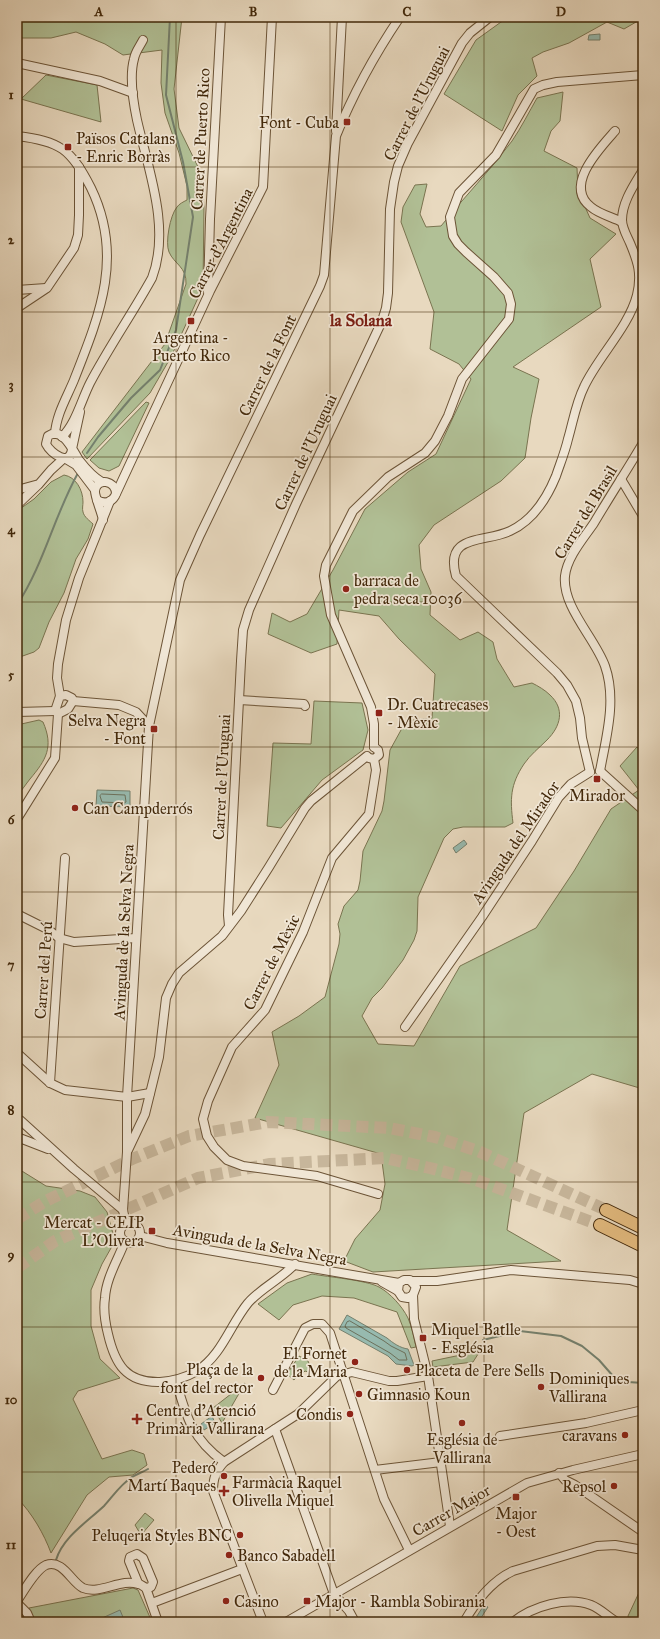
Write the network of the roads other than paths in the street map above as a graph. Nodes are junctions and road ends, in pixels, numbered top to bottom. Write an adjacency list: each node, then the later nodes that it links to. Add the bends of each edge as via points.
1 (221, 17): 16 (street, Carrer de Puerto Rico)
2 (272, 17): 17 (street, Carrer d'Argentina, via 263,187)
3 (342, 17): 12 (street)
4 (400, 17): 12 (street, Carrer de la Font, via 384,42)
5 (490, 17): 42 (street, Carrer de l'Uruguai, via 470,32 462,43 398,166 390,209 386,308 371,347 249,610 243,630)
6 (143, 40): 9 (street, via 134,58)
7 (17, 63): 9 (street, via 100,81)
8 (643, 75): 48 (street, via 557,82 534,89 496,155 459,193 454,204 450,217 453,236 508,293 511,304 509,319 462,379 435,441 425,453 388,477 353,511 326,565 324,576 329,609 371,707 374,747 369,748 367,752)
9 (133, 93): 22 (street, via 156,199 158,259 152,278 110,347)
10 (615, 131): 15 (street, via 595,154 583,174 580,186 585,202)
11 (17, 136): 13 (street, via 55,144)
12 (336, 136): 47 (street, Carrer de la Font, via 324,275 180,580)
13 (79, 167): 18 (street, via 78,235 74,248); 23 (street, via 104,220 107,243 106,281 97,320 57,418)
14 (643, 170): 15 (street, via 625,203)
15 (622, 222): 50 (street, via 639,268 636,298 628,316 584,387 555,479 540,505 520,525 510,531 468,541 460,546 454,557 456,576 567,685 576,701)
16 (209, 262): 17 (street); 20 (street, Carrer de Puerto Rico)
17 (220, 272): 20 (street, Carrer d'Argentina)
18 (47, 288): 19 (street); 21 (street)
19 (17, 290)
20 (208, 297): 28 (street, Carrer d'Argentina)
21 (17, 308)
22 (81, 403): 23 (street, via 69,430); 25 (street)
23 (59, 435): 25 (street); 26 (street, via 48,436 46,442)
24 (643, 443): 30 (street, Carrer del Brasil)
25 (72, 449): 27 (street, via 71,455); 31 (street, via 93,477)
26 (54, 454): 27 (street); 29 (street)
27 (64, 459): 29 (street); 34 (street, via 76,465)
28 (129, 466): 31 (street, Carrer d'Argentina, via 121,475); 35 (street, Carrer d'Argentina)
29 (51, 470): 32 (street)
30 (621, 479): 39 (street); 49 (street, Carrer del Brasil, via 578,547 565,574 571,605 598,650 610,682 609,722)
31 (105, 482): 34 (street, via 96,486); 35 (street, via 114,487)
32 (39, 484): 33 (street); 38 (street)
33 (17, 490)
34 (95, 490): 36 (street, via 95,497)
35 (116, 493): 37 (street)
36 (98, 500): 37 (street, via 104,503); 40 (street)
37 (110, 501): 40 (street)
38 (17, 505)
39 (643, 516)
40 (103, 521): 41 (street, via 79,578 66,620 58,664)
41 (60, 696): 43 (street, via 66,695 72,698); 46 (street)
42 (239, 700): 44 (street); 55 (street, Carrer de l'Uruguai)
43 (73, 702): 46 (street, via 68,709); 47 (street, via 119,705 136,712)
44 (305, 706)
45 (17, 712): 46 (street)
46 (56, 713): 52 (street, via 55,758)
47 (149, 726): 57 (street, Avinguda de la Selva Negra)
48 (371, 758): 55 (street, via 305,808 270,867); 67 (street, Carrer de Mèxic, via 376,770 368,814 332,858 303,932 265,1010 232,1047 208,1101 203,1119 207,1136 227,1160 243,1166 317,1176)
49 (600, 771): 50 (street); 51 (street)
50 (590, 772): 58 (street, Avinguda del Mirador, via 571,784 559,797 482,917)
51 (643, 810)
52 (17, 819)
53 (64, 858): 56 (street, Carrer del Perú)
54 (17, 914): 56 (street)
55 (229, 926): 61 (street, via 222,936 179,973 172,984 166,998 158,1058)
56 (59, 938): 57 (street, via 74,942); 60 (street, Carrer del Perú)
57 (136, 938): 62 (street, Avinguda de la Selva Negra)
58 (405, 1027)
59 (17, 1053): 60 (street)
60 (50, 1083): 62 (street, via 65,1090)
61 (150, 1093): 62 (street); 66 (street, via 145,1114)
62 (127, 1097): 66 (street, Avinguda de la Selva Negra)
63 (17, 1119): 65 (street)
64 (17, 1137): 65 (street)
65 (52, 1150): 68 (street)
66 (126, 1152): 68 (street, Avinguda de la Selva Negra)
67 (378, 1194)
68 (123, 1210): 70 (street, Avinguda de la Selva Negra)
69 (606, 1210): 72 (highway)
70 (126, 1224): 73 (street, via 132,1223 137,1226); 74 (street, via 120,1232)
71 (600, 1225): 75 (highway)
72 (643, 1228)
73 (140, 1236): 74 (street, via 134,1242); 76 (street, Avinguda de la Selva Negra, via 167,1243)
74 (125, 1241): 84 (street, via 107,1284 104,1299 105,1320 113,1353 117,1363 132,1376 155,1382)
75 (643, 1246)
76 (295, 1264): 80 (street, Avinguda de la Selva Negra, via 375,1278); 84 (street, via 248,1304 206,1364)
77 (411, 1281): 78 (street, Avinguda de la Selva Negra); 80 (street, Avinguda de la Selva Negra, via 404,1280); 81 (street, via 415,1284)
78 (437, 1281): 79 (street, via 511,1270 630,1280); 81 (street)
79 (643, 1284)
80 (398, 1287): 81 (street, via 399,1295)
81 (411, 1294): 83 (street, via 414,1319)
82 (344, 1373): 83 (street, via 352,1372 389,1381); 85 (street, via 330,1333 322,1324 313,1324 305,1328); 87 (street, via 327,1384 298,1414); 92 (street)
83 (428, 1376): 91 (street)
84 (176, 1381): 90 (street, via 191,1426 207,1448)
85 (273, 1390)
86 (643, 1410): 88 (street, via 586,1423)
87 (275, 1429): 90 (street); 103 (street)
88 (500, 1436)
89 (643, 1454): 93 (street, Carrer Major)
90 (224, 1462): 100 (street, via 213,1478 213,1491)
91 (441, 1462): 92 (street); 96 (street)
92 (375, 1470): 98 (street, via 384,1499)
93 (573, 1470): 94 (street, Carrer Major); 95 (street)
94 (559, 1474): 95 (street, via 564,1480); 96 (street, Carrer Major, via 533,1480)
95 (575, 1485): 97 (street)
96 (450, 1526): 98 (street, Carrer Major)
97 (643, 1532)
98 (409, 1550): 103 (street, Carrer Major)
99 (643, 1550): 111 (street, via 614,1545 597,1546 513,1571 487,1590)
100 (242, 1569): 105 (street); 108 (street)
101 (134, 1583): 102 (street); 102 (street, via 128,1561 130,1556 137,1554 144,1558 153,1582 151,1587); 104 (street, via 91,1590 83,1588 65,1570 50,1564 40,1569)
102 (146, 1588): 105 (street)
103 (334, 1594): 109 (street, Carrer Major); 110 (street)
104 (17, 1602): 106 (street)
105 (152, 1603): 107 (street)
106 (31, 1622)
107 (158, 1622)
108 (262, 1622)
109 (286, 1622)
110 (355, 1622)
111 (464, 1622)
112 (513, 1622): 113 (street, via 538,1608 578,1602 595,1607)
113 (617, 1622)

